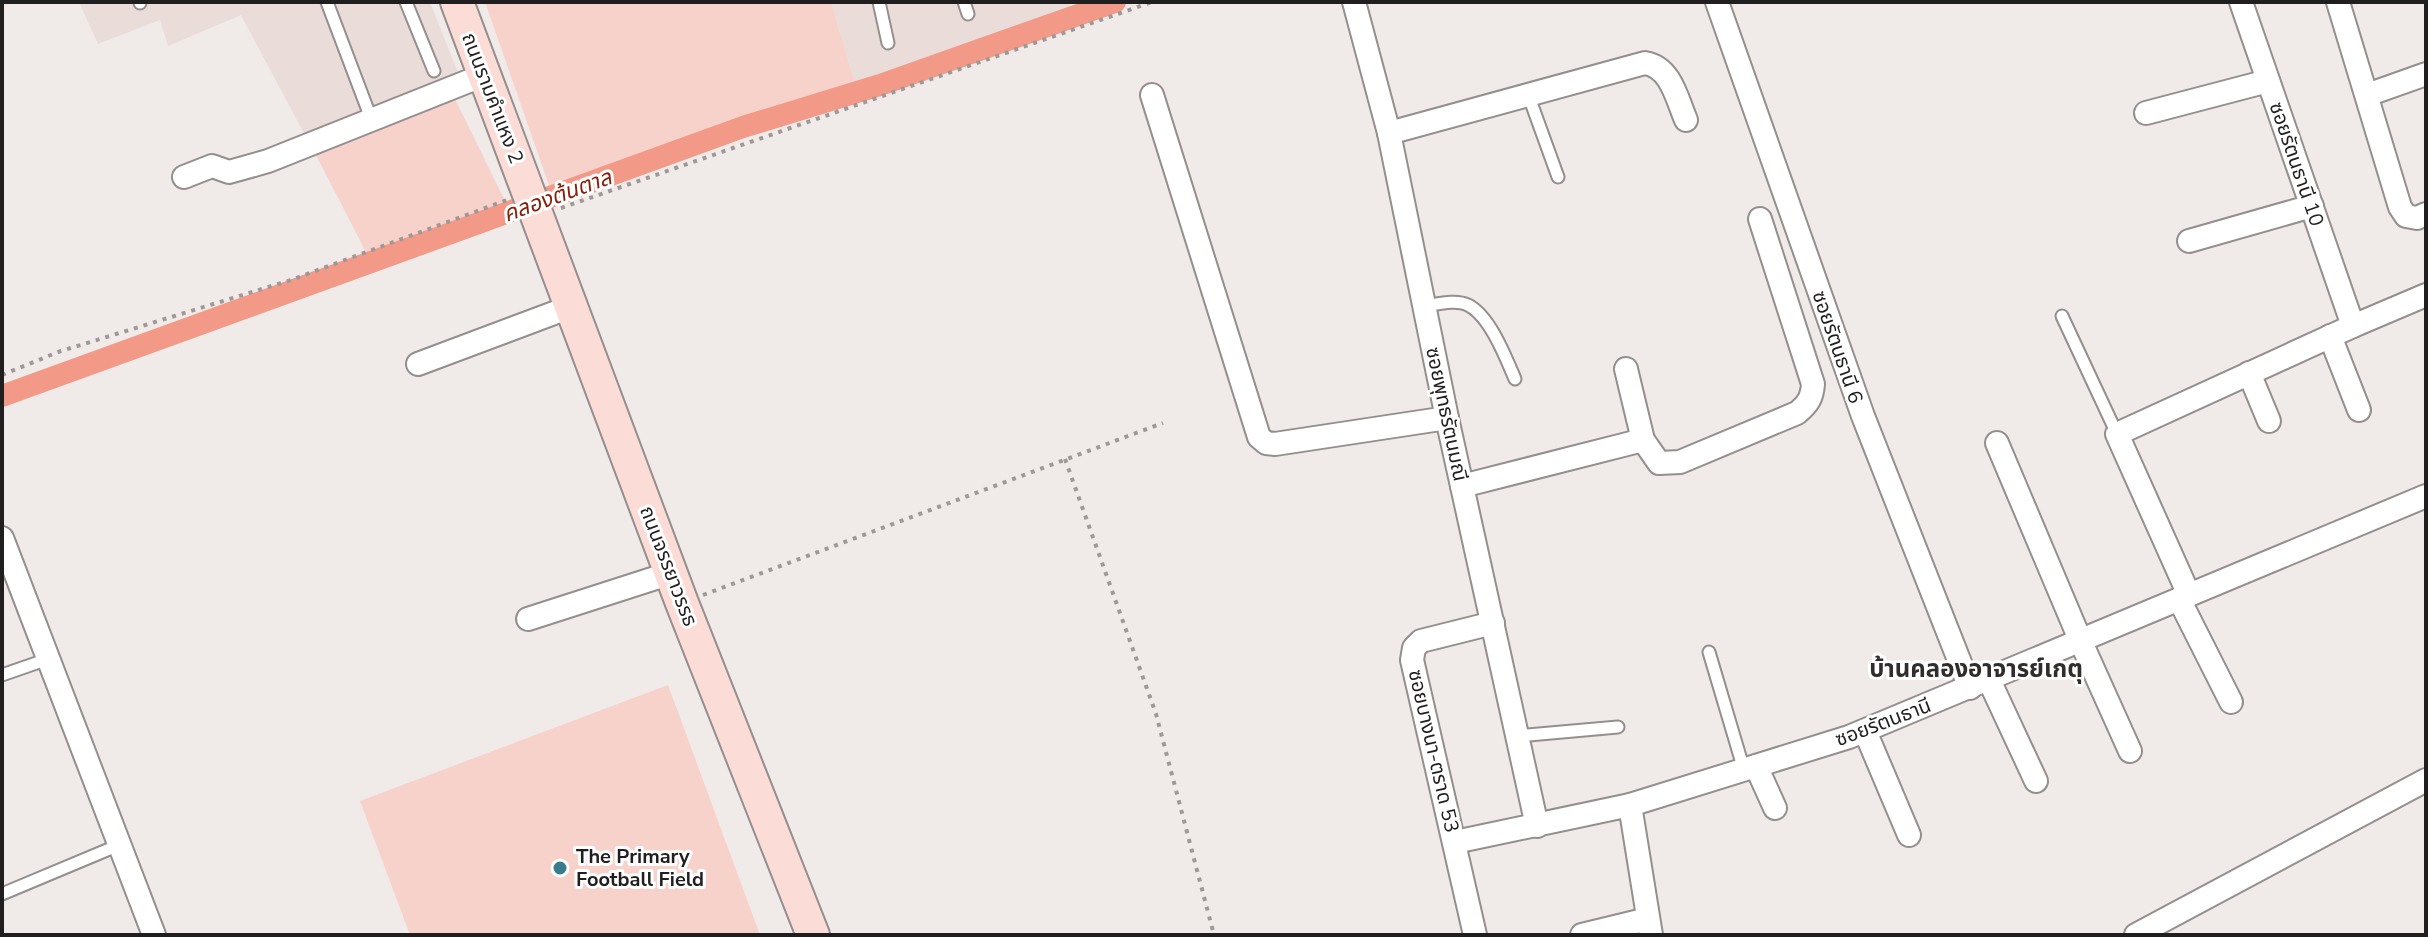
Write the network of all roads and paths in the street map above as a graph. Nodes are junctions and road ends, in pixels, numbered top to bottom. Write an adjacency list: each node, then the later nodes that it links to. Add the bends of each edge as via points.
1 (327, 2): 20 (lane)
2 (406, 2): 11 (lane)
3 (457, 2): 13 (main road, ถนนรามคำแหง 2)
4 (879, 2): 10 (lane)
5 (1152, 2): 24 (path)
6 (1354, 2): 21 (street, ซอยพุทธรัตนมณี)
7 (1717, 2): 60 (street, ซอยรัตนธานี 6, via 1863,416)
8 (2241, 2): 14 (street, ซอยรัตนธานี 10)
9 (2338, 2): 17 (street)
10 (888, 43)
11 (434, 71)
12 (2426, 74): 17 (street)
13 (484, 75): 20 (street); 24 (main road, ถนนรามคำแหง 2)
14 (2268, 81): 18 (street); 25 (street, ซอยรัตนธานี 10)
15 (1528, 94): 19 (street, via 1656,64); 21 (street); 23 (lane)
16 (1152, 95): 41 (street, via 1259,437 1275,444)
17 (2367, 95): 26 (street, via 2400,207 2406,216)
18 (2146, 113)
19 (1686, 120)
20 (372, 121): 22 (street, via 268,161 229,172 212,166)
21 (1389, 133): 30 (street, ซอยพุทธรัตนมณี)
22 (184, 177)
23 (1558, 177)
24 (532, 204): 31 (main road, ถนนจรรยาวรรธ); 38 (path, via 495,206)
25 (2312, 206): 28 (street); 33 (street, ซอยรัตนธานี 10)
26 (2426, 214)
27 (1760, 219): 45 (street, via 1809,369 1812,395 1797,413 1680,462 1659,463)
28 (2189, 241)
29 (2426, 295): 33 (street)
30 (1424, 306): 39 (lane, via 1470,305 1499,342); 41 (street, ซอยพุทธรัตนมณี)
31 (570, 307): 35 (street); 51 (main road, ถนนจรรยาวรรธ)
32 (2062, 316): 44 (lane)
33 (2353, 326): 34 (street)
34 (2330, 336): 37 (street); 40 (street)
35 (418, 364)
36 (1626, 369): 45 (street)
37 (2249, 373): 42 (street); 44 (street)
38 (2, 375)
39 (1515, 379)
40 (2359, 410)
41 (1447, 418): 48 (street, ซอยพุทธรัตนมณี)
42 (2269, 421)
43 (1163, 423): 47 (path)
44 (2117, 434): 52 (street)
45 (1643, 440): 48 (street)
46 (1997, 443): 56 (street)
47 (1065, 459): 53 (path); 79 (path, via 1156,714)
48 (1462, 486): 55 (street, ซอยพุทธรัตนมณี)
49 (2426, 496): 52 (street, ซอยรัตนธานี)
50 (2, 538): 58 (street)
51 (671, 573): 53 (main road, ถนนจรรยาวรรธ); 54 (street)
52 (2184, 597): 56 (street, ซอยรัตนธานี); 61 (street)
53 (682, 603): 78 (main road, ถนนจรรยาวรรธ)
54 (528, 619)
55 (1493, 623): 64 (street, ซอยพุทธรัตนมณี); 73 (street, ซอยบางนา-ตราด 53, via 1421,641 1414,648 1412,660)
56 (2081, 642): 60 (street, ซอยรัตนธานี); 65 (street)
57 (1709, 652): 66 (lane)
58 (48, 659): 59 (lane); 74 (street)
59 (2, 675)
60 (1980, 684): 63 (street, ซอยรัตนธานี); 68 (street, ซอยรัตนธานี 6)
61 (2231, 702)
62 (1618, 727): 64 (lane)
63 (1865, 731): 66 (street, ซอยรัตนธานี); 72 (street)
64 (1517, 736): 71 (street, ซอยพุทธรัตนมณี)
65 (2130, 751)
66 (1750, 768): 69 (street, ซอยรัตนธานี); 70 (street)
67 (2426, 780): 82 (street)
68 (2036, 781)
69 (1630, 805): 71 (street, ซอยรัตนธานี); 76 (street)
70 (1775, 808)
71 (1537, 826): 73 (street, ซอยรัตนธานี)
72 (1909, 835)
73 (1455, 842): 80 (street, ซอยบางนา-ตราด 53)
74 (119, 845): 75 (lane); 77 (street)
75 (2, 894)
76 (1650, 927): 81 (street)
77 (154, 935)
78 (813, 935)
79 (1214, 935)
80 (1475, 935)
81 (1582, 935)
82 (2136, 935)

